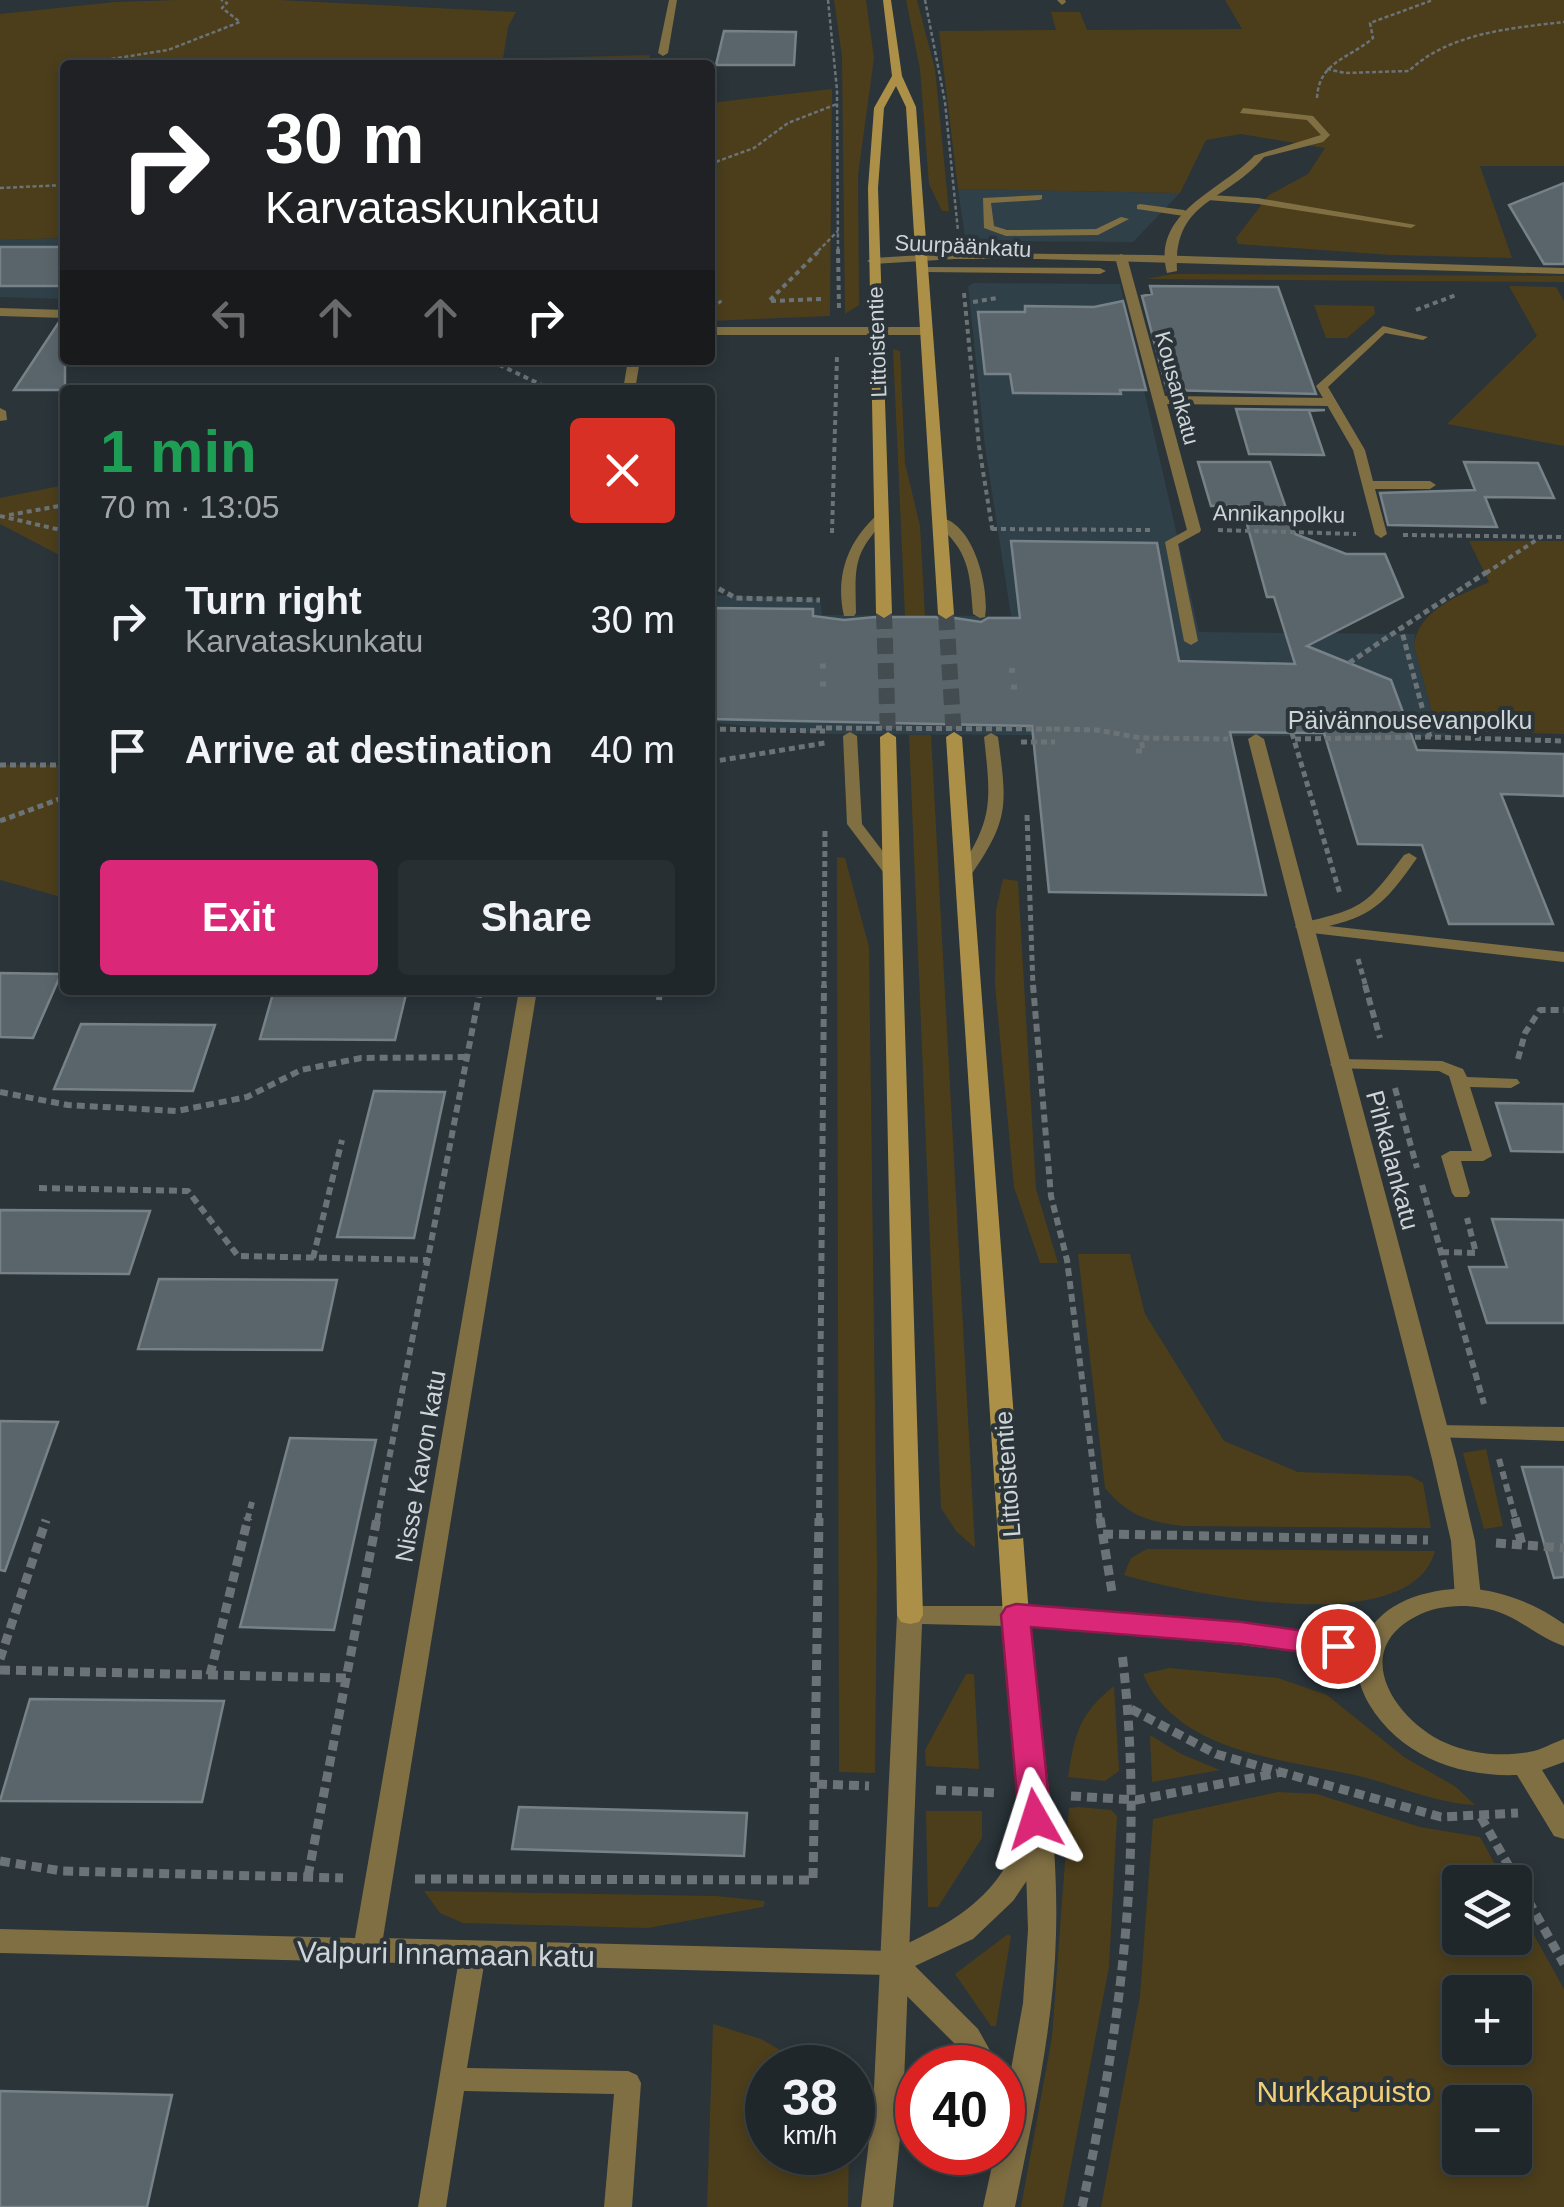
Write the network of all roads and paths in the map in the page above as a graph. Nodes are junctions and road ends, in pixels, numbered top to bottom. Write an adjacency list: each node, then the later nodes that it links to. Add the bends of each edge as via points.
1 (221, 0): 8 (path, via 240,22 168,50)
2 (674, 0): 7 (street)
3 (887, 0): 9 (main road, Littoistentie)
4 (925, 0): 23 (path, via 946,102)
5 (1433, 0): 6 (path, via 1370,23 1373,38 1328,69 1409,70 1448,44)
6 (1564, 22)
7 (663, 53)
8 (111, 60)
9 (896, 76): 24 (main road, Littoistentie, via 879,108); 25 (main road, Littoistentie, via 911,107)
10 (837, 104): 13 (path)
11 (1244, 111): 12 (lane, via 1310,118 1326,134)
12 (1260, 157): 17 (street)
13 (715, 162)
14 (60, 185): 15 (path)
15 (0, 188)
16 (1039, 197): 20 (lane, via 986,200 989,228 1098,232)
17 (1211, 198): 19 (street); 21 (lane)
18 (1140, 207): 19 (lane)
19 (1184, 213): 27 (street, via 1167,246)
20 (1124, 219)
21 (1410, 225)
22 (838, 231): 32 (path, via 770,301)
23 (960, 255): 25 (street, Suurpäänkatu); 26 (street, Suurpäänkatu)
24 (873, 261): 25 (street, Suurpäänkatu); 38 (main road, Littoistentie)
25 (922, 262): 28 (street, Suurpäänkatu); 39 (main road, Littoistentie)
26 (1122, 264): 27 (street, Suurpäänkatu); 28 (street, Suurpäänkatu); 43 (street, Kousankatu)
27 (1170, 264): 29 (street, Suurpäänkatu, via 1338,273)
28 (962, 270): 51 (path)
29 (1564, 271)
30 (1470, 289): 35 (path)
31 (715, 297): 33 (path)
32 (820, 299)
33 (725, 306)
34 (0, 312): 36 (street)
35 (1408, 313)
36 (60, 314)
37 (715, 331): 38 (street)
38 (878, 331): 39 (street); 49 (main road, Littoistentie)
39 (926, 332): 50 (main road, Littoistentie)
40 (1423, 337): 44 (lane, via 1383,330 1322,386)
41 (499, 365): 42 (path)
42 (542, 385)
43 (1161, 400): 44 (street); 53 (street, Kousankatu)
44 (1328, 402): 45 (lane, via 1359,450)
45 (1368, 484): 46 (lane); 54 (lane)
46 (1430, 486)
47 (60, 506): 48 (path)
48 (1, 516): 52 (path)
49 (882, 518): 60 (lane, via 856,542); 61 (main road, Littoistentie)
50 (939, 520): 62 (main road, Littoistentie); 63 (lane, via 958,533 976,564)
51 (992, 528): 53 (path, Annikanpolku); 57 (path)
52 (60, 530)
53 (1194, 530): 54 (path, Annikanpolku); 65 (lane, via 1170,542)
54 (1381, 534): 55 (path, Annikanpolku)
55 (1542, 537): 56 (path, Annikanpolku); 64 (path)
56 (1564, 537)
57 (994, 546)
58 (715, 587): 59 (path, via 736,598)
59 (827, 600)
60 (849, 613)
61 (884, 613)
62 (946, 614)
63 (980, 614)
64 (1401, 628): 66 (path); 78 (path)
65 (1192, 641)
66 (1349, 664)
67 (1009, 670): 68 (path)
68 (1018, 670)
69 (1011, 687): 70 (path)
70 (1020, 687)
71 (715, 728): 72 (path)
72 (729, 728): 73 (path, bridge); 85 (path, via 826,730)
73 (1054, 730): 80 (path)
74 (850, 736): 97 (lane, via 854,824)
75 (1294, 736): 78 (path, Päivännousevanpolku); 81 (path, Päivännousevanpolku); 100 (path)
76 (888, 737): 97 (main road)
77 (954, 737): 98 (main road, Littoistentie)
78 (1430, 737): 83 (path, Päivännousevanpolku)
79 (991, 738): 98 (lane, via 999,810)
80 (1141, 738): 81 (path); 86 (path, via 1143,750)
81 (1256, 739): 99 (street, Pihkalankatu)
82 (1019, 740): 84 (path); 87 (path)
83 (1564, 741)
84 (1055, 742)
85 (826, 743): 88 (path); 89 (path)
86 (1136, 751)
87 (1022, 759)
88 (715, 761)
89 (826, 762)
90 (0, 765): 91 (path)
91 (60, 766)
92 (60, 799): 94 (path)
93 (1027, 811): 124 (path, via 1034,1021 1051,1196 1067,1260)
94 (0, 821)
95 (825, 821): 145 (path)
96 (1409, 858): 100 (lane, via 1376,905)
97 (892, 874): 132 (main road)
98 (964, 876): 133 (main road, Littoistentie)
99 (1303, 927): 100 (lane); 108 (street, Pihkalankatu)
100 (1349, 927): 101 (lane); 109 (path)
101 (1564, 957)
102 (479, 995): 107 (path)
103 (527, 995): 156 (street, Nisse Kavon katu)
104 (660, 995): 105 (path)
105 (659, 1000)
106 (1564, 1010): 111 (path, via 1540,1010 1525,1033)
107 (467, 1056): 112 (path, via 360,1058 301,1070 247,1097 176,1111 68,1105); 118 (path)
108 (1340, 1064): 109 (lane); 119 (street, Pihkalankatu)
109 (1388, 1064): 110 (lane, via 1442,1066); 116 (path)
110 (1460, 1082): 111 (lane); 115 (lane, via 1483,1156 1450,1156)
111 (1511, 1083)
112 (0, 1092)
113 (342, 1140): 117 (path)
114 (39, 1188): 117 (path, via 188,1191 238,1256)
115 (1461, 1192): 116 (path, via 1476,1253)
116 (1441, 1252): 120 (path)
117 (313, 1258): 118 (path)
118 (428, 1260): 139 (path)
119 (1436, 1432): 120 (lane); 131 (street, Pihkalankatu, via 1463,1541)
120 (1492, 1433): 121 (lane); 127 (path)
121 (1564, 1434)
122 (252, 1502): 138 (path)
123 (46, 1520): 136 (path)
124 (1103, 1534): 125 (path); 130 (path)
125 (1435, 1540)
126 (1490, 1542): 127 (path)
127 (1522, 1545): 128 (path)
128 (1560, 1548): 129 (path)
129 (1564, 1560)
130 (1108, 1566)
131 (1468, 1597): 134 (street, via 1522,1610); 135 (street, via 1403,1609 1381,1627)
132 (910, 1615): 133 (street); 160 (street)
133 (1016, 1615): 135 (street); 153 (street, Littoistentie)
134 (1564, 1638)
135 (1370, 1651): 143 (street, via 1378,1700 1424,1744 1490,1765)
136 (0, 1659)
137 (0, 1670): 138 (path)
138 (210, 1675): 139 (path)
139 (346, 1678): 155 (path)
140 (1127, 1684): 141 (path)
141 (1131, 1709): 144 (path, via 1216,1754); 150 (path)
142 (1564, 1749): 143 (street)
143 (1524, 1764): 152 (street)
144 (1278, 1773): 150 (path); 151 (path, via 1442,1817)
145 (818, 1784): 146 (path); 156 (path, via 813,1880)
146 (873, 1786)
147 (919, 1788): 148 (path)
148 (990, 1792)
149 (1068, 1796): 150 (path)
150 (1136, 1800): 170 (path, via 1129,1943)
151 (1480, 1817): 152 (path); 161 (path)
152 (1559, 1819)
153 (1038, 1844): 160 (street, Valpuri Innamaan katu, via 1003,1894 963,1931); 163 (street, Littoistentie, via 1040,1974)
154 (0, 1861): 155 (path, via 62,1871)
155 (308, 1876): 156 (path)
156 (379, 1879): 158 (street, Nisse Kavon katu)
157 (0, 1941): 158 (street, Valpuri Innamaan katu)
158 (367, 1952): 159 (street, Valpuri Innamaan katu)
159 (473, 1953): 160 (street, Valpuri Innamaan katu); 164 (lane)
160 (893, 1964): 162 (street); 168 (street)
161 (1564, 1964)
162 (972, 2045)
163 (1024, 2045)
164 (450, 2079): 166 (lane); 167 (lane, via 628,2083)
165 (1002, 2175): 169 (street, Littoistentie)
166 (432, 2207)
167 (618, 2207)
168 (878, 2207)
169 (998, 2207)
170 (1082, 2207)

